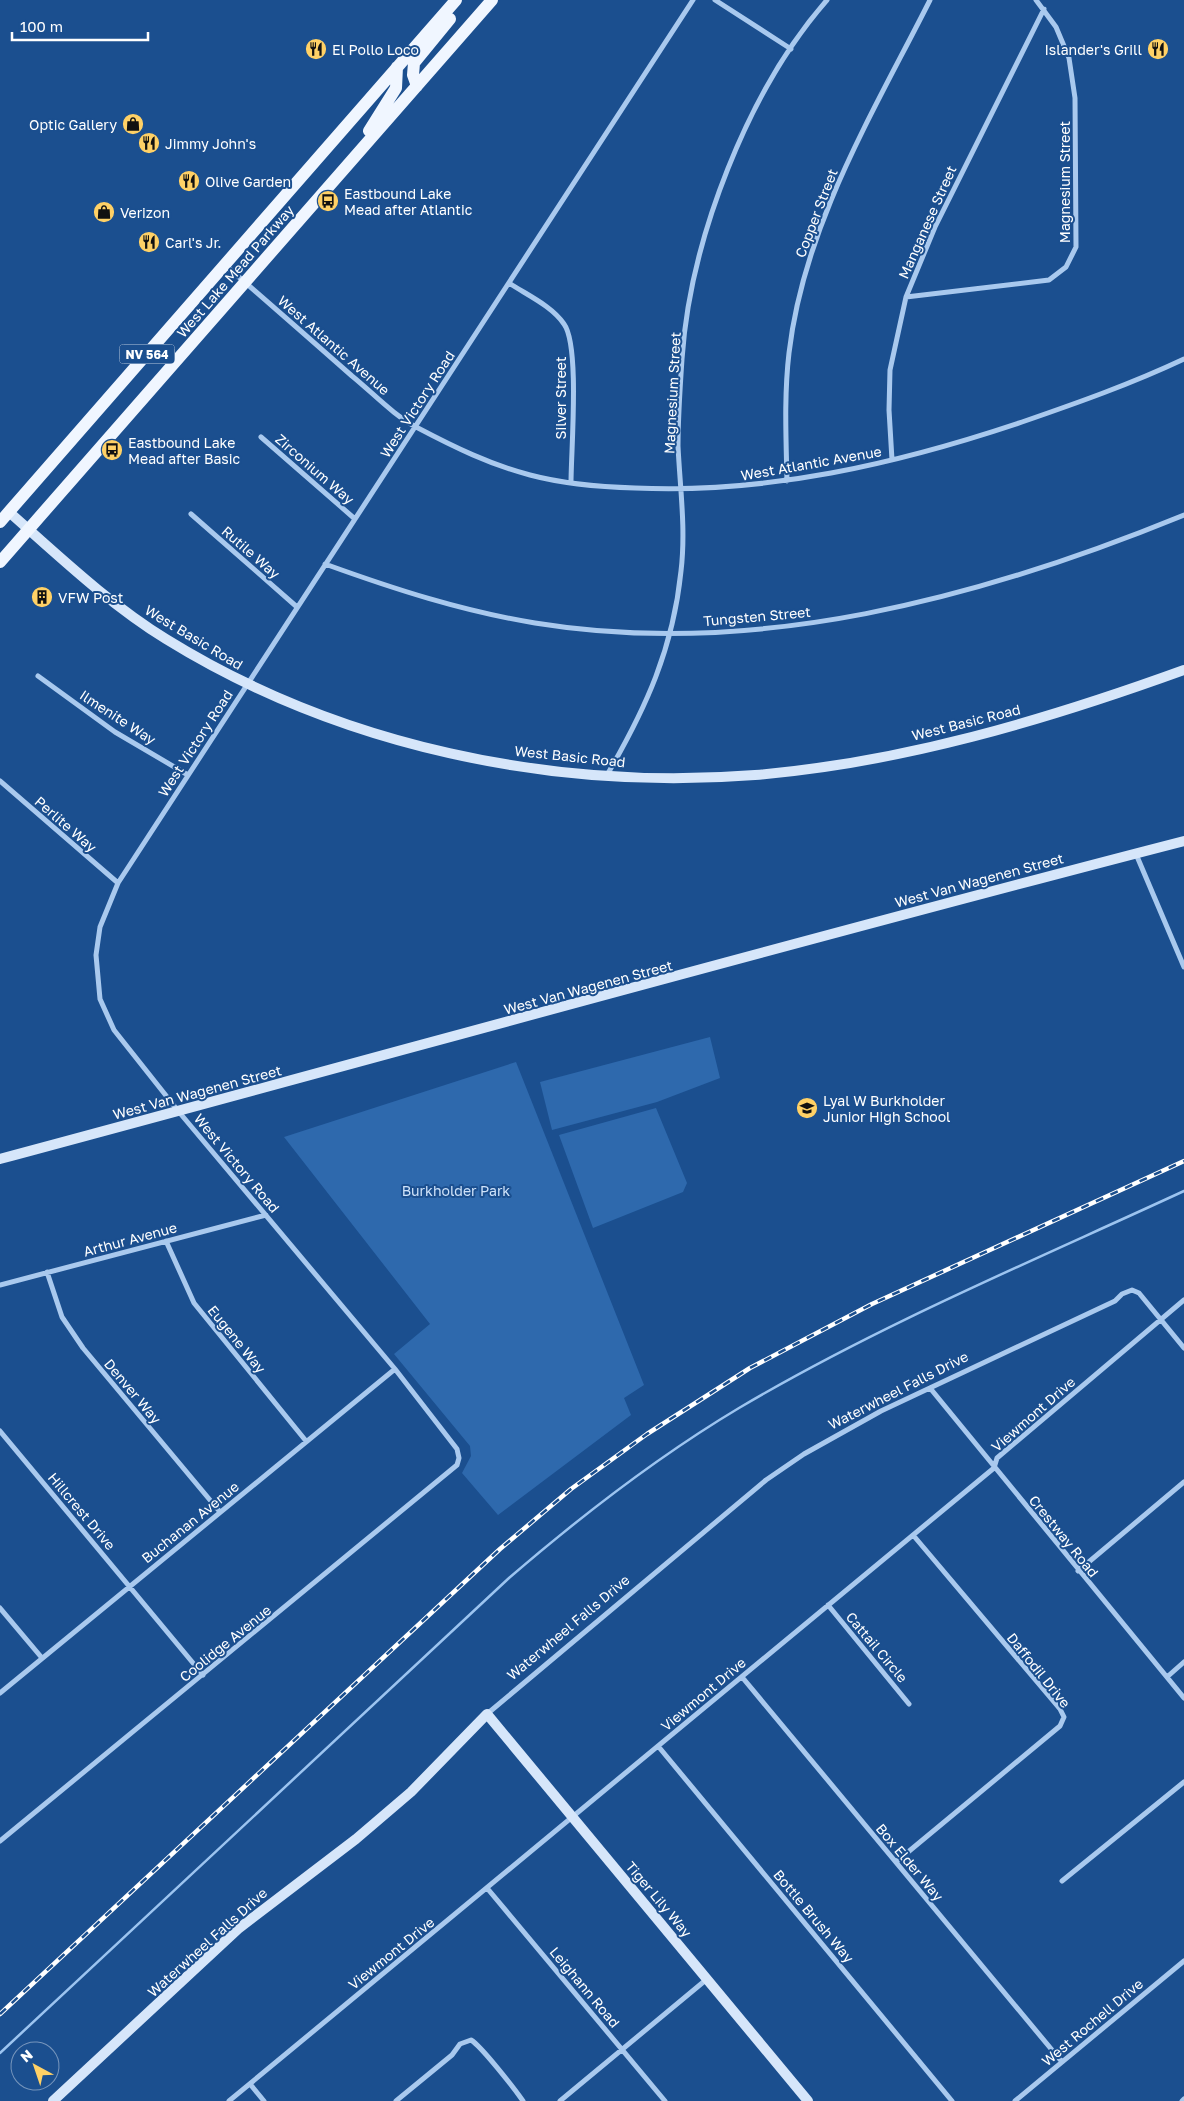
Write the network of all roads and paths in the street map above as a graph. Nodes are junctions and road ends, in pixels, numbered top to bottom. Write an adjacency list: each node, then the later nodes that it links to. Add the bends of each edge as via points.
1 (456, 0): 10 (main road, West Lake Mead Parkway / NV 564); 11 (main road, via 451,19 414,63 413,75)
2 (492, 0): 11 (main road, West Lake Mead Parkway / NV 564)
3 (693, 0): 15 (street, West Victory Road)
4 (715, 0): 9 (street)
5 (827, 0): 9 (street, Magnesium Street)
6 (930, 0): 21 (street, Copper Street, via 844,169 814,243 795,314 789,352 785,406)
7 (1036, 0): 8 (street, Magnesium Street)
8 (1044, 9): 16 (street, Manganese Street, via 934,227); 16 (street, Magnesium Street, via 1056,27 1069,58 1075,98 1076,247 1066,267 1049,280)
9 (791, 49): 23 (street, Magnesium Street, via 766,88 739,143 718,194 699,258 682,358 678,445)
10 (397, 67): 12 (main road, via 396,88); 13 (main road, West Lake Mead Parkway / NV 564)
11 (417, 86): 12 (main road, West Lake Mead Parkway / NV 564)
12 (346, 167): 14 (main road, West Lake Mead Parkway / NV 564)
13 (225, 265): 14 (street, West Atlantic Avenue); 24 (main road, West Lake Mead Parkway / NV 564)
14 (245, 282): 18 (street, West Atlantic Avenue); 29 (main road, West Lake Mead Parkway / NV 564)
15 (509, 283): 18 (street, West Victory Road); 22 (street, Silver Street, via 549,310 567,328 573,362)
16 (906, 297): 20 (street, Manganese Street, via 890,370 888,410)
17 (1184, 359): 20 (street, West Atlantic Avenue, via 1085,401 981,436)
18 (415, 427): 22 (street, West Atlantic Avenue, via 478,457 530,475); 27 (street, West Victory Road)
19 (261, 437): 27 (street, Zirconium Way)
20 (892, 460): 21 (street, West Atlantic Avenue)
21 (787, 481): 23 (street, West Atlantic Avenue)
22 (571, 483): 23 (street, West Atlantic Avenue)
23 (681, 490): 33 (street, Magnesium Street, via 681,569)
24 (9, 512): 28 (main road, West Lake Mead Parkway / NV 564); 29 (street, West Basic Road)
25 (191, 514): 32 (street, Rutile Way)
26 (1184, 515): 33 (street, Tungsten Street, via 1021,574 919,602 815,623 731,632)
27 (355, 519): 31 (street, West Victory Road)
28 (0, 522)
29 (29, 529): 30 (main road, West Lake Mead Parkway / NV 564); 36 (street, West Basic Road, via 142,624)
30 (0, 562)
31 (326, 564): 32 (street, West Victory Road); 33 (street, Tungsten Street, via 416,596 480,613 536,623)
32 (297, 607): 36 (street, West Victory Road)
33 (670, 634): 38 (street, Magnesium Street, via 655,683)
34 (1184, 670): 38 (street, West Basic Road, via 1111,697 993,731 841,764 754,775 662,778)
35 (38, 676): 37 (street, Ilmenite Way, via 115,732)
36 (247, 684): 37 (street, West Victory Road); 38 (street, West Basic Road, via 321,716 394,739 494,762 559,772)
37 (188, 775): 42 (street, West Victory Road)
38 (608, 775)
39 (0, 781): 42 (street, Perlite Way)
40 (1184, 841): 41 (street, West Van Wagenen Street)
41 (1136, 853): 43 (street); 44 (street, West Van Wagenen Street, via 988,890)
42 (118, 883): 44 (street, West Victory Road, via 100,928 96,955 100,999 119,1037)
43 (1184, 967)
44 (179, 1112): 45 (street, West Van Wagenen Street); 46 (street, West Victory Road)
45 (0, 1159)
46 (266, 1214): 47 (street, Arthur Avenue); 53 (street, West Victory Road)
47 (166, 1241): 48 (street, Arthur Avenue); 56 (street, Eugene Way, via 194,1303)
48 (48, 1272): 49 (street, Arthur Avenue); 60 (street, Denver Way, via 62,1316 83,1348)
49 (0, 1285)
50 (1184, 1300): 51 (street, Viewmont Drive)
51 (1160, 1320): 52 (street); 54 (street, Waterwheel Falls Drive, via 1139,1293 1132,1290); 58 (street, Viewmont Drive, via 997,1458)
52 (1184, 1348)
53 (395, 1368): 56 (street, Buchanan Avenue); 57 (street, West Victory Road, via 457,1448)
54 (930, 1388): 58 (street, Crestway Road); 74 (street, Waterwheel Falls Drive, via 855,1425 784,1467)
55 (0, 1431): 63 (street, Hillcrest Drive)
56 (306, 1441): 60 (street, Buchanan Avenue)
57 (459, 1458): 68 (street, Coolidge Avenue, via 453,1471)
58 (994, 1468): 61 (street, Viewmont Drive); 62 (street, Crestway Road)
59 (1184, 1482): 62 (street)
60 (220, 1512): 63 (street, Buchanan Avenue)
61 (913, 1535): 64 (street, Viewmont Drive); 79 (street, Daffodil Drive, via 1064,1717 1060,1726)
62 (1078, 1571): 70 (street, Crestway Road)
63 (130, 1586): 66 (street, Buchanan Avenue); 68 (street, Hillcrest Drive)
64 (828, 1606): 69 (street, Viewmont Drive); 73 (street, Cattail Circle)
65 (0, 1608): 66 (street)
66 (42, 1658): 71 (street, Buchanan Avenue)
67 (1184, 1662): 70 (street)
68 (203, 1675): 78 (street, Coolidge Avenue)
69 (742, 1677): 75 (street, Viewmont Drive); 79 (street, Box Elder Way)
70 (1166, 1677): 72 (street, Crestway Road)
71 (0, 1693)
72 (1184, 1698)
73 (909, 1704)
74 (487, 1714): 77 (street, Tiger Lily Way); 87 (street, Waterwheel Falls Drive, via 411,1792 356,1839 238,1929)
75 (658, 1746): 77 (street, Viewmont Drive); 95 (street, Bottle Brush Way)
76 (1184, 1782): 80 (street)
77 (573, 1817): 81 (street, Viewmont Drive); 83 (street, Tiger Lily Way)
78 (0, 1841)
79 (896, 1862): 85 (street, Box Elder Way)
80 (1062, 1881)
81 (487, 1888): 84 (street, Leighann Road); 86 (street, Viewmont Drive)
82 (1184, 1960): 85 (street, West Rochell Drive)
83 (707, 1979): 84 (street); 94 (street, Tiger Lily Way)
84 (622, 2050): 92 (street); 93 (street, Leighann Road)
85 (1062, 2062): 96 (street, West Rochell Drive)
86 (250, 2084): 88 (street, Viewmont Drive); 89 (street)
87 (52, 2101)
88 (229, 2101)
89 (264, 2101)
90 (396, 2101): 91 (street, via 460,2044 471,2040 480,2045 485,2056)
91 (523, 2101)
92 (560, 2101)
93 (665, 2101)
94 (808, 2101)
95 (952, 2101)
96 (1015, 2101)

